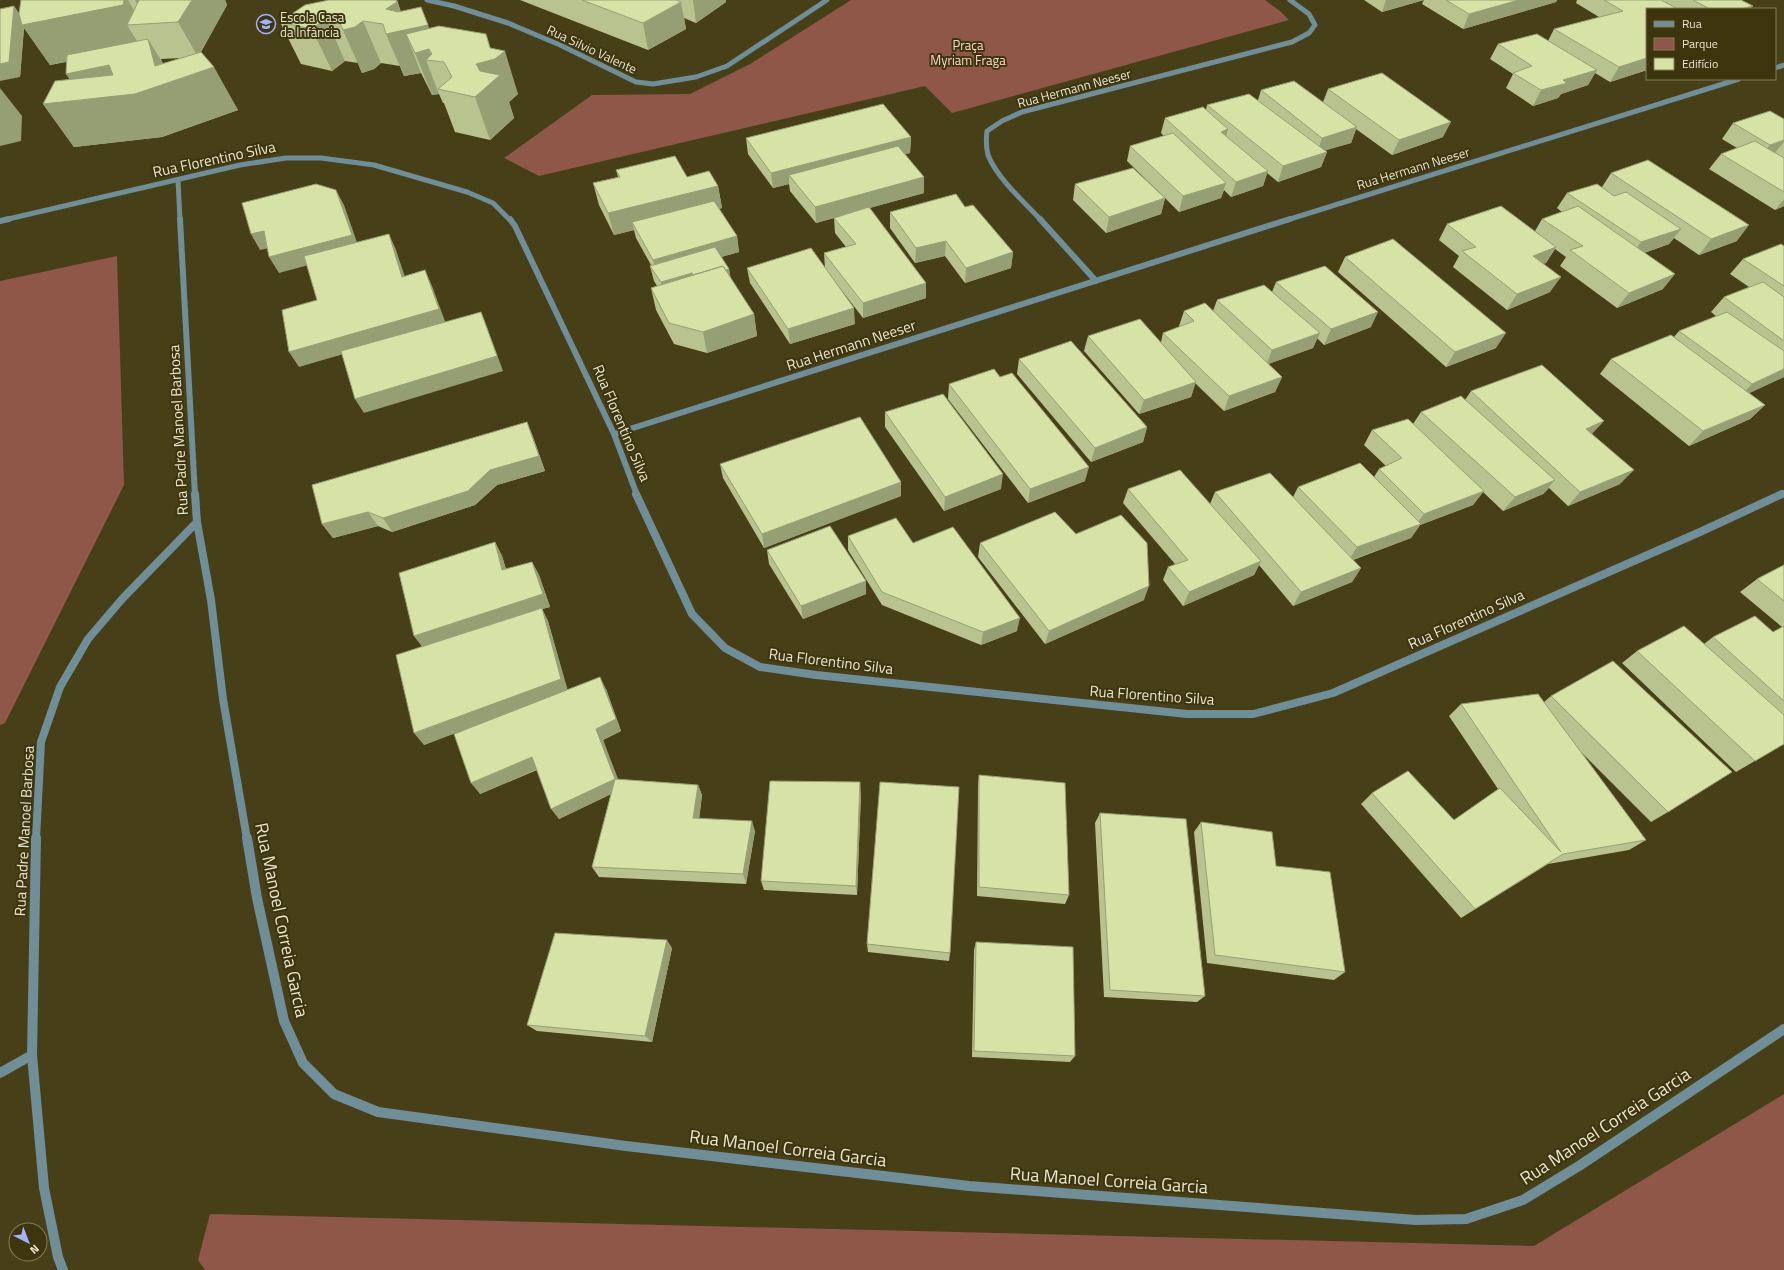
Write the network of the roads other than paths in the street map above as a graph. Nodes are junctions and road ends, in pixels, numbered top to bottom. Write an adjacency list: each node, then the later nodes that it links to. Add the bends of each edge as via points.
1 (427, 0): 2 (street, Rua Silvio Valente, via 484,14 525,30 636,82 653,84 696,77 727,66)
2 (827, 0)
3 (1290, 0): 7 (street, Rua Hermann Neeser, via 1309,14 1315,25 1309,33 1292,42 1022,112 987,131 985,145 988,157 1000,175)
4 (1736, 80): 7 (street, Rua Hermann Neeser)
5 (178, 180): 6 (street, Rua Florentino Silva); 8 (street, Rua Florentino Silva, via 240,165 286,158 322,158 374,165 467,192 493,203 515,226); 10 (street, Rua Padre Manoel Barbosa)
6 (0, 221)
7 (1096, 281): 8 (street, Rua Hermann Neeser)
8 (614, 434): 9 (street, Rua Florentino Silva, via 631,482 692,614 725,648 760,667 1187,714 1253,714 1333,693)
9 (1784, 493)
10 (197, 522): 11 (street, Rua Manoel Correia Garcia, via 211,600 223,699 257,898 284,1021 303,1063 334,1094 378,1112 634,1147 969,1186 1408,1220 1466,1219 1523,1200 1579,1166); 12 (street, Rua Padre Manoel Barbosa, via 123,598 88,639 60,687 42,742 34,868)
11 (1784, 1029)
12 (32, 1055): 13 (street); 14 (street, Rua Padre Manoel Barbosa, via 44,1188 58,1258)
13 (0, 1073)
14 (63, 1270)

